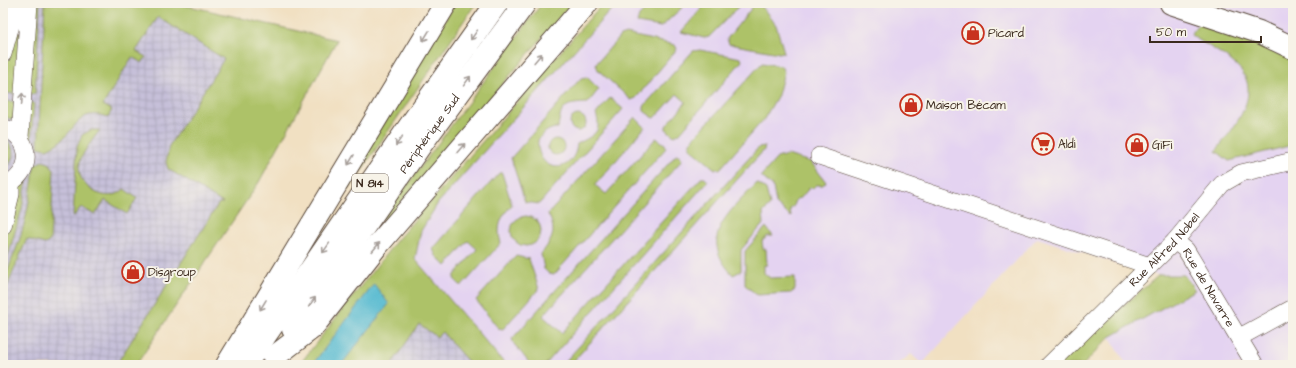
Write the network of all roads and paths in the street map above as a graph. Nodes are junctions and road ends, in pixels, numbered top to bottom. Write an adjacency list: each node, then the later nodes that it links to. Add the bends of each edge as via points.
1 (17, 3): 11 (street)
2 (30, 3): 13 (street, one-way to 2)
3 (446, 3): 23 (main road, N 814, one-way to 23)
4 (497, 3): 24 (main road, Périphérique Sud / N 814, one-way to 24)
5 (525, 3): 22 (main road, Périphérique Sud / N 814, one-way to 5, via 420,146)
6 (587, 3): 22 (main road, N 814, one-way to 6, via 312,328 376,246)
7 (1171, 3): 10 (main road, via 1259,32)
8 (1216, 3): 9 (main road)
9 (1293, 34)
10 (1293, 48)
11 (3, 54)
12 (3, 127): 13 (street, via 12,130)
13 (20, 138): 16 (street, via 25,147 26,162 19,177)
14 (819, 156): 19 (street)
15 (1293, 161): 18 (street, Rue Alfred Nobel, via 1247,171 1222,184)
16 (7, 185): 17 (street, via 11,194)
17 (3, 226)
18 (1175, 241): 19 (street, Rue Alfred Nobel); 21 (street, Rue de Navarre, via 1186,250)
19 (1150, 266): 25 (street, Rue Alfred Nobel)
20 (1293, 308): 21 (street, Rue de Navarre)
21 (1240, 337): 26 (street, Rue de Navarre)
22 (272, 361)
23 (227, 365)
24 (245, 365)
25 (1049, 365)
26 (1256, 365)

